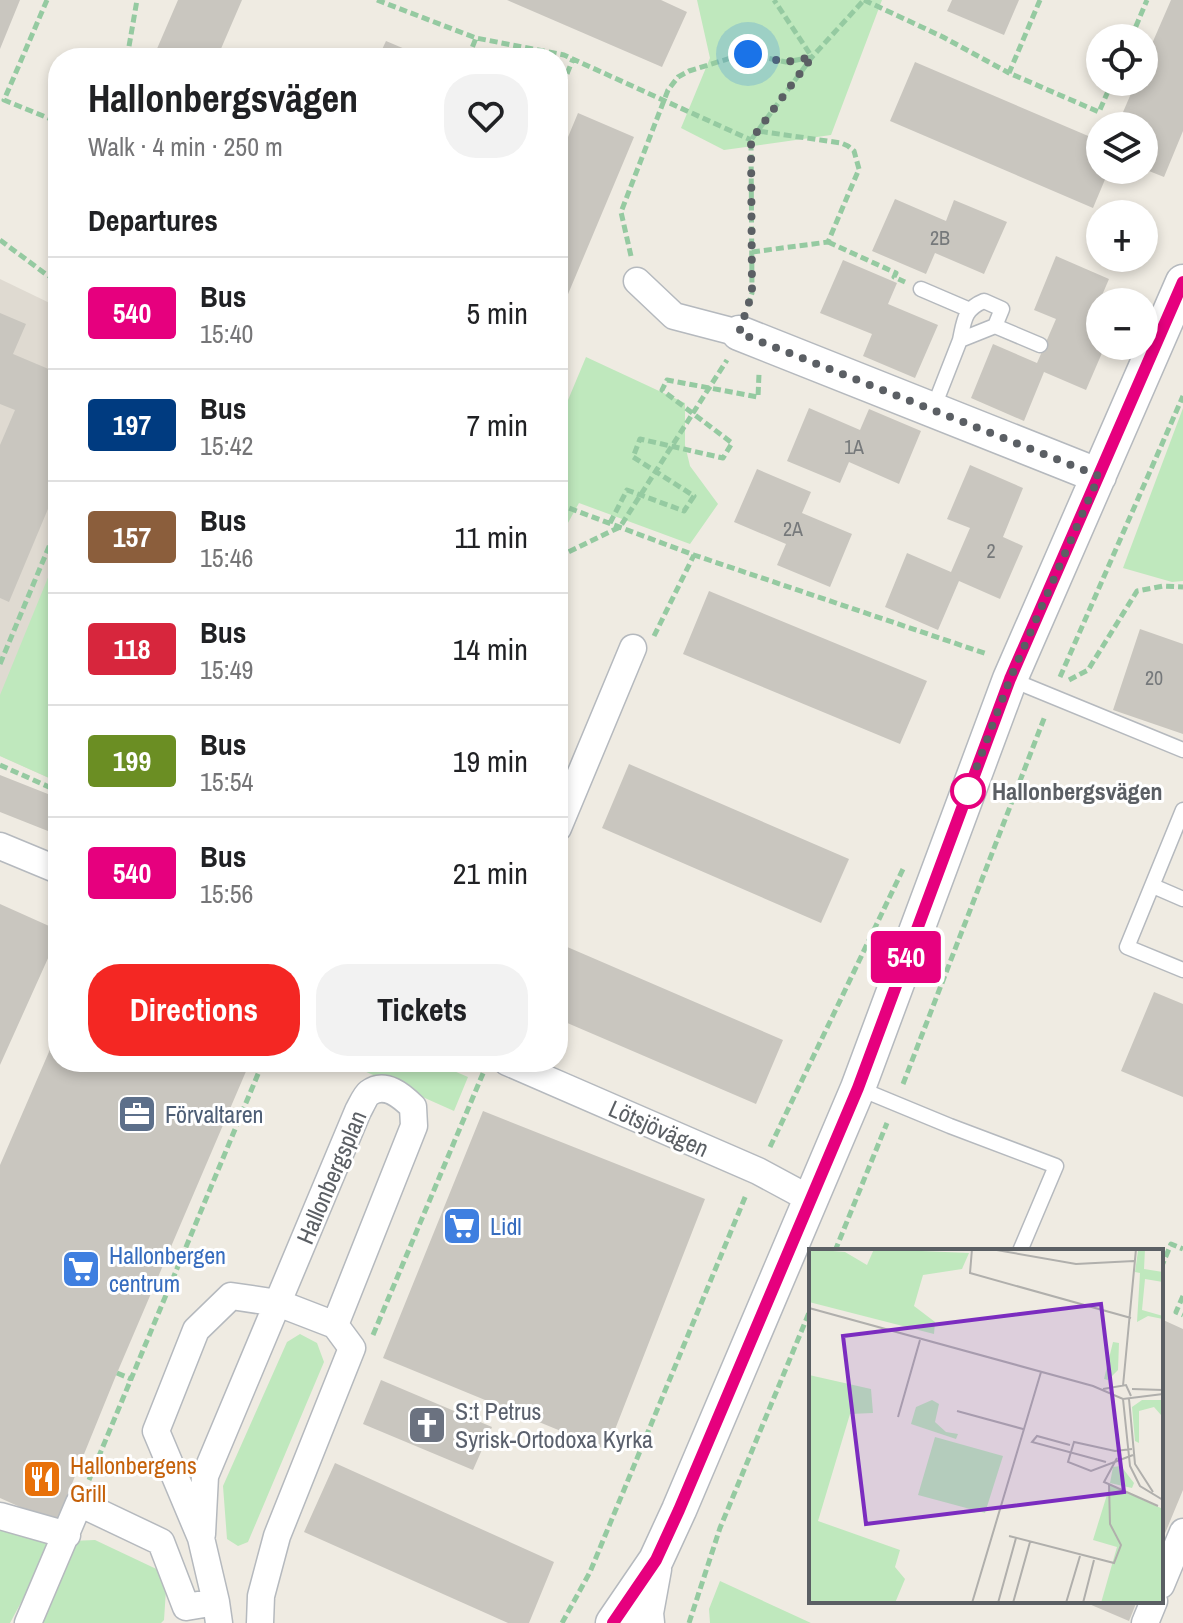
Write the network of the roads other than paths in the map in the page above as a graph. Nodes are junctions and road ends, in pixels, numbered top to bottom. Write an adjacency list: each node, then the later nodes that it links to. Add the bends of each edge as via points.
1 (637, 281): 7 (street, via 674,316)
2 (1183, 282): 10 (street)
3 (921, 289): 4 (lane)
4 (970, 310): 5 (lane, via 984,301 1002,309); 6 (lane)
5 (995, 326): 6 (lane); 8 (lane)
6 (960, 340): 9 (lane)
7 (743, 342): 9 (street)
8 (1040, 345)
9 (933, 410): 10 (street)
10 (1099, 476): 12 (street)
11 (633, 648): 14 (street)
12 (997, 671): 13 (lane); 22 (street)
13 (1183, 750)
14 (568, 804)
15 (1183, 810): 18 (lane)
16 (0, 846): 17 (street)
17 (48, 866)
18 (1153, 886): 19 (lane); 20 (lane, via 1127,947)
19 (1183, 899)
20 (1183, 970)
21 (530, 1072): 23 (street, Lötsjövägen, via 758,1171)
22 (858, 1088): 23 (street); 24 (lane, via 1056,1166)
23 (810, 1199): 31 (street)
24 (1021, 1249)
25 (278, 1303): 26 (street, Hallonbergsplan); 26 (street, Hallonbergsplan, via 358,1111 369,1093 383,1089 400,1094 413,1107 414,1126); 30 (street, Hallonbergsplan, via 205,1476); 30 (street, Hallonbergsplan, via 231,1296 196,1330 156,1431)
26 (335, 1325): 36 (street, via 352,1348 277,1536 261,1596)
27 (0, 1516): 29 (street)
28 (1183, 1532): 32 (street)
29 (67, 1535): 34 (street, via 79,1503 161,1542 186,1607); 35 (street)
30 (201, 1538): 34 (street, Hallonbergsplan)
31 (656, 1560): 37 (street); 38 (street)
32 (1163, 1580)
33 (1153, 1603): 39 (street)
34 (217, 1612)
35 (28, 1623)
36 (260, 1623)
37 (613, 1623)
38 (647, 1623)
39 (1145, 1623)

